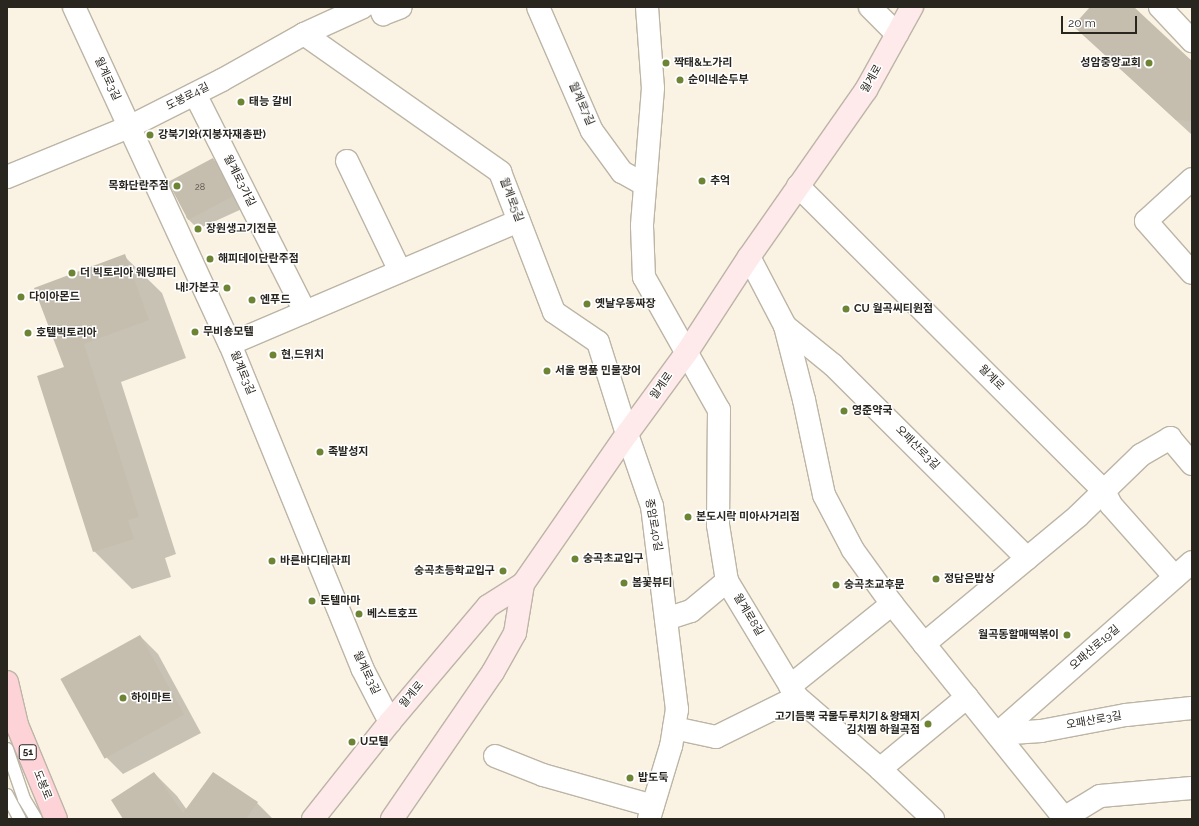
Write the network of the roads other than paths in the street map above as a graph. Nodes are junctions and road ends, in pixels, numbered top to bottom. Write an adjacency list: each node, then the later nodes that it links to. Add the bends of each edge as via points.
1 (74, 7): 14 (street, 월계로3길)
2 (363, 7): 10 (street, 도봉로4길)
3 (380, 7): 4 (street, via 383,14)
4 (401, 7)
5 (538, 7): 18 (street, 월계로7길, via 592,131 622,172)
6 (646, 7): 18 (street, via 652,88)
7 (870, 7): 11 (street)
8 (912, 7): 11 (main road, 월계로)
9 (1160, 7): 12 (street)
10 (304, 34): 13 (street, 도봉로4길); 20 (street, 월계로5길, via 500,172)
11 (897, 34): 19 (main road, 월계로, via 866,90)
12 (1191, 38)
13 (195, 94): 14 (street, 도봉로4길); 24 (street, 월계로3가길)
14 (129, 127): 16 (street, 도봉로4길); 26 (street, 월계로3길)
15 (347, 161): 22 (street)
16 (7, 177)
17 (1192, 179): 23 (street, via 1146,221)
18 (645, 185): 27 (street, via 642,226 644,277)
19 (798, 186): 21 (main road, 월계로); 30 (street, 월계로)
20 (519, 221): 22 (street); 28 (street, 월계로5길, via 554,312 598,342)
21 (749, 257): 25 (street, 오패산로3길); 27 (main road, 월계로)
22 (400, 271): 24 (street)
23 (1192, 273)
24 (305, 312): 26 (street)
25 (785, 326): 31 (street, 오패산로3길, via 833,365); 36 (street, 오패산로3길, via 824,495 853,550)
26 (230, 344): 43 (street, 월계로3길, via 362,668)
27 (687, 352): 28 (main road, 월계로); 34 (street, 월계로8길, via 719,410 718,525)
28 (627, 434): 35 (main road, 월계로); 37 (street, 종암로40길, via 652,506)
29 (1192, 464): 30 (street, via 1170,438 1141,455)
30 (1104, 491): 31 (street); 33 (street, 월계로, via 1111,505)
31 (1028, 558): 38 (street)
32 (1192, 562): 33 (street, 오패산로19길)
33 (1175, 577): 46 (street, 오패산로19길)
34 (727, 581): 37 (street, via 691,611); 40 (street, 월계로8길)
35 (523, 584): 43 (main road, 월계로, via 488,606); 59 (main road, 월계로, via 515,633 494,672)
36 (892, 604): 38 (street, 오패산로3길); 40 (street)
37 (666, 619): 45 (street, 종암로40길, via 677,709)
38 (924, 644): 41 (street, 오패산로3길)
39 (7, 682): 44 (main road, 도봉로 / 51)
40 (794, 692): 45 (street, via 716,737); 49 (street, 월계로8길)
41 (967, 697): 46 (street, 오패산로3길); 49 (street)
42 (1192, 708): 46 (street, 오패산로3길, via 1126,715 1041,731)
43 (390, 722): 58 (main road, 월계로)
44 (17, 725): 56 (main road, 도봉로 / 51); 57 (main road)
45 (674, 728): 52 (street, 종암로40길)
46 (997, 734): 53 (street, 오패산로3길)
47 (7, 749): 55 (lane, via 24,799)
48 (495, 756): 52 (street, 종암로40길)
49 (880, 769): 60 (street, 월계로8길)
50 (1192, 788): 53 (street, 오패산로3길, via 1100,796)
51 (7, 795): 54 (lane)
52 (651, 812)
53 (1064, 818)
54 (20, 819)
55 (36, 819)
56 (56, 819)
57 (72, 819)
58 (313, 819)
59 (392, 819)
60 (933, 819)

